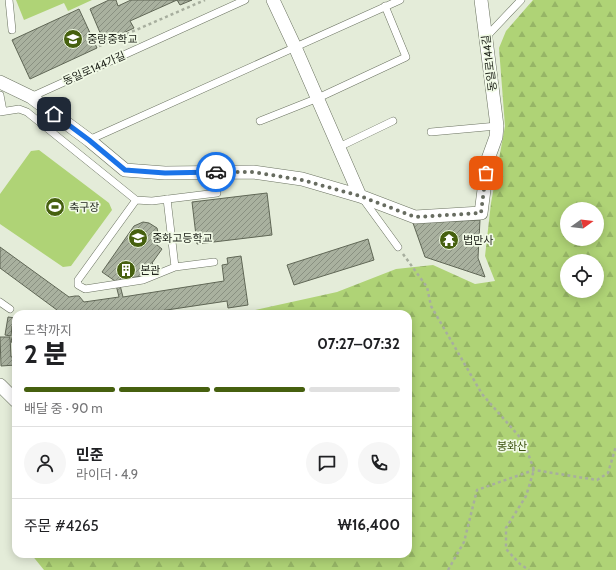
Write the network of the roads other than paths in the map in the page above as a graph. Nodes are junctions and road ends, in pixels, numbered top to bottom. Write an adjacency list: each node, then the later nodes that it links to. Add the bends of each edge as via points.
1 (9, 0): 8 (lane)
2 (245, 0): 13 (lane, 동일로144가길)
3 (273, 0): 10 (street)
4 (400, 0): 7 (lane)
5 (481, 0): 9 (street, 동일로144길)
6 (521, 0): 9 (lane)
7 (385, 6): 10 (lane); 14 (lane, via 406,57)
8 (12, 30)
9 (486, 37): 18 (street, 동일로144길)
10 (295, 46): 14 (street); 20 (lane)
11 (0, 82): 13 (street)
12 (0, 95): 15 (lane)
13 (31, 97): 20 (street)
14 (318, 98): 17 (lane); 21 (street)
15 (1, 111): 25 (lane, via 19,109 27,112)
16 (393, 121): 21 (lane)
17 (260, 122)
18 (497, 126): 19 (lane); 23 (street, 동일로144길, via 488,159 481,213 415,217)
19 (431, 132)
20 (89, 140): 23 (street, via 125,170 165,173 253,172 302,180)
21 (339, 146): 23 (street)
22 (217, 193): 24 (lane)
23 (360, 196): 26 (lane)
24 (167, 199): 25 (lane); 28 (lane)
25 (136, 200): 28 (lane, via 78,280 78,285 85,289 143,280)
26 (398, 247)
27 (214, 262): 28 (lane)
28 (175, 267)
29 (0, 302): 30 (lane)
30 (10, 308)
31 (0, 385): 32 (street)
32 (12, 397)

